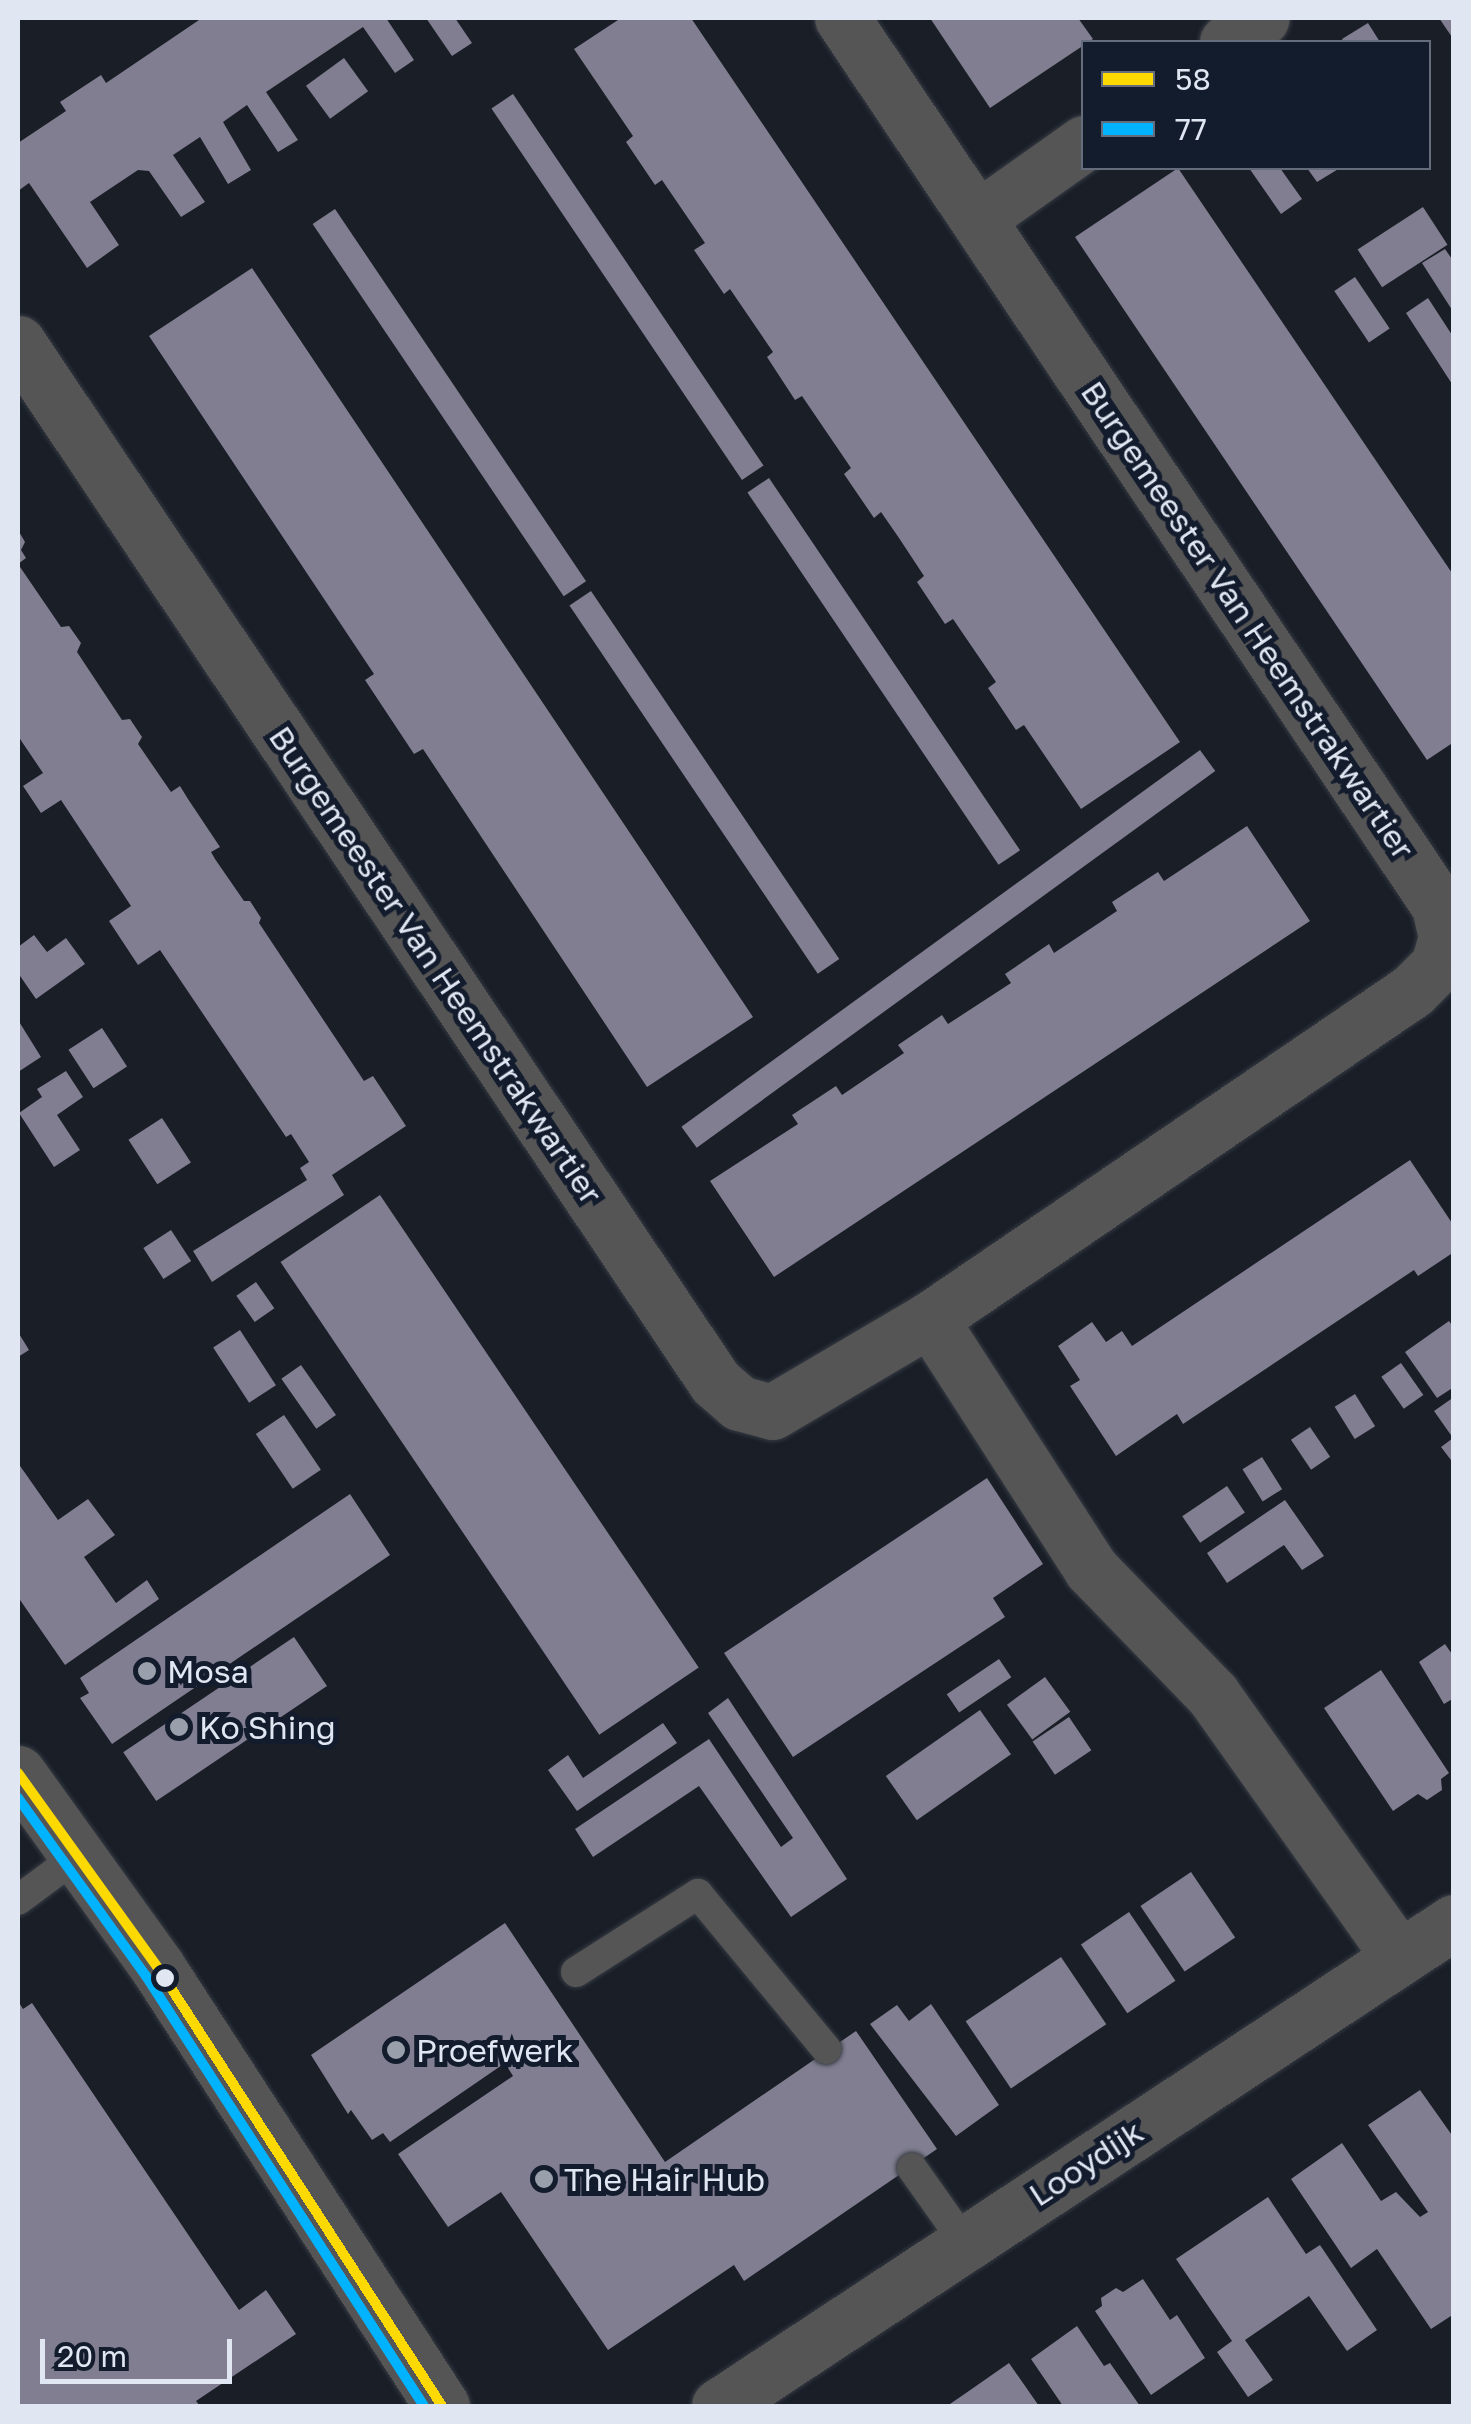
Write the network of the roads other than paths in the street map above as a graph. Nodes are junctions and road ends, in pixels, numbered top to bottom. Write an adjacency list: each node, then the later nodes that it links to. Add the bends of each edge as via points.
1 (842, 18): 5 (street, Burgemeester Van Heemstrakwartier)
2 (1262, 18): 3 (street)
3 (1230, 40)
4 (1081, 146): 5 (street)
5 (978, 218): 7 (street, Burgemeester Van Heemstrakwartier, via 1439,906 1446,937 1438,965 1412,991)
6 (18, 343): 7 (street, Burgemeester Van Heemstrakwartier, via 715,1382 739,1403 772,1412)
7 (930, 1320): 12 (street, via 1091,1569 1213,1696)
8 (18, 1772): 9 (street)
9 (76, 1857): 10 (lane); 17 (street, via 158,1968)
10 (18, 1900)
11 (1452, 1927): 12 (street, Looydijk)
12 (1399, 1957): 16 (street, Looydijk)
13 (576, 1972): 14 (lane, via 698,1894)
14 (826, 2049)
15 (912, 2168): 16 (lane)
16 (965, 2243): 18 (street, Looydijk)
17 (442, 2406)
18 (720, 2406)

